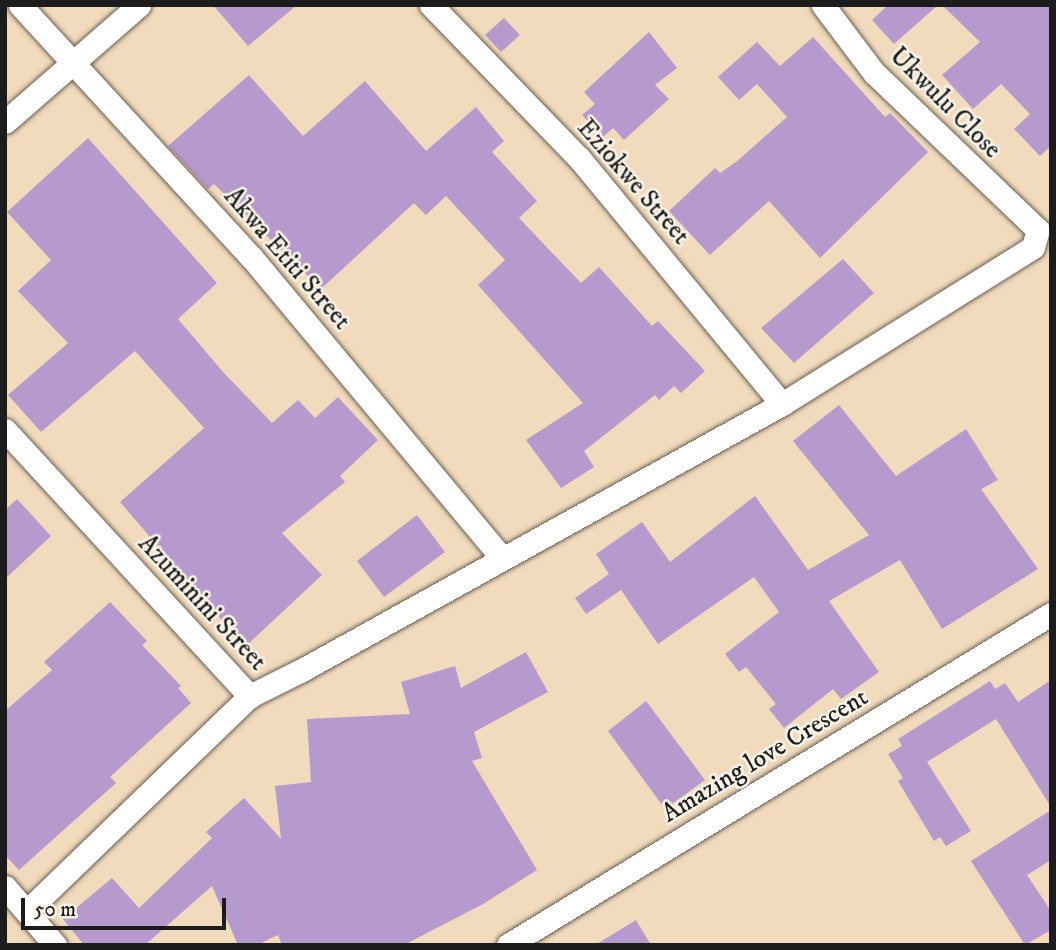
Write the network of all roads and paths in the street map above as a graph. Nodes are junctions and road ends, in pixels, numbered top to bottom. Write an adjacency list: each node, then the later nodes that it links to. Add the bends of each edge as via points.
1 (20, 5): 5 (street, Akwa Etiti Street)
2 (139, 5): 5 (street)
3 (431, 5): 8 (street, Eziokwe Street, via 579,158)
4 (822, 5): 7 (street, Ukwulu Close, via 874,73)
5 (72, 62): 6 (street); 10 (street, Akwa Etiti Street, via 252,258)
6 (5, 122)
7 (1038, 230): 8 (street, Azuminini Street, via 1033,247)
8 (782, 404): 10 (street, Azuminini Street)
9 (5, 430): 12 (street, Azuminini Street)
10 (502, 558): 12 (street, Azuminini Street, via 412,612)
11 (1051, 614): 16 (street, Amazing love Crescent)
12 (250, 696): 14 (street)
13 (5, 887): 14 (street)
14 (27, 911): 15 (street)
15 (55, 945)
16 (508, 945)

